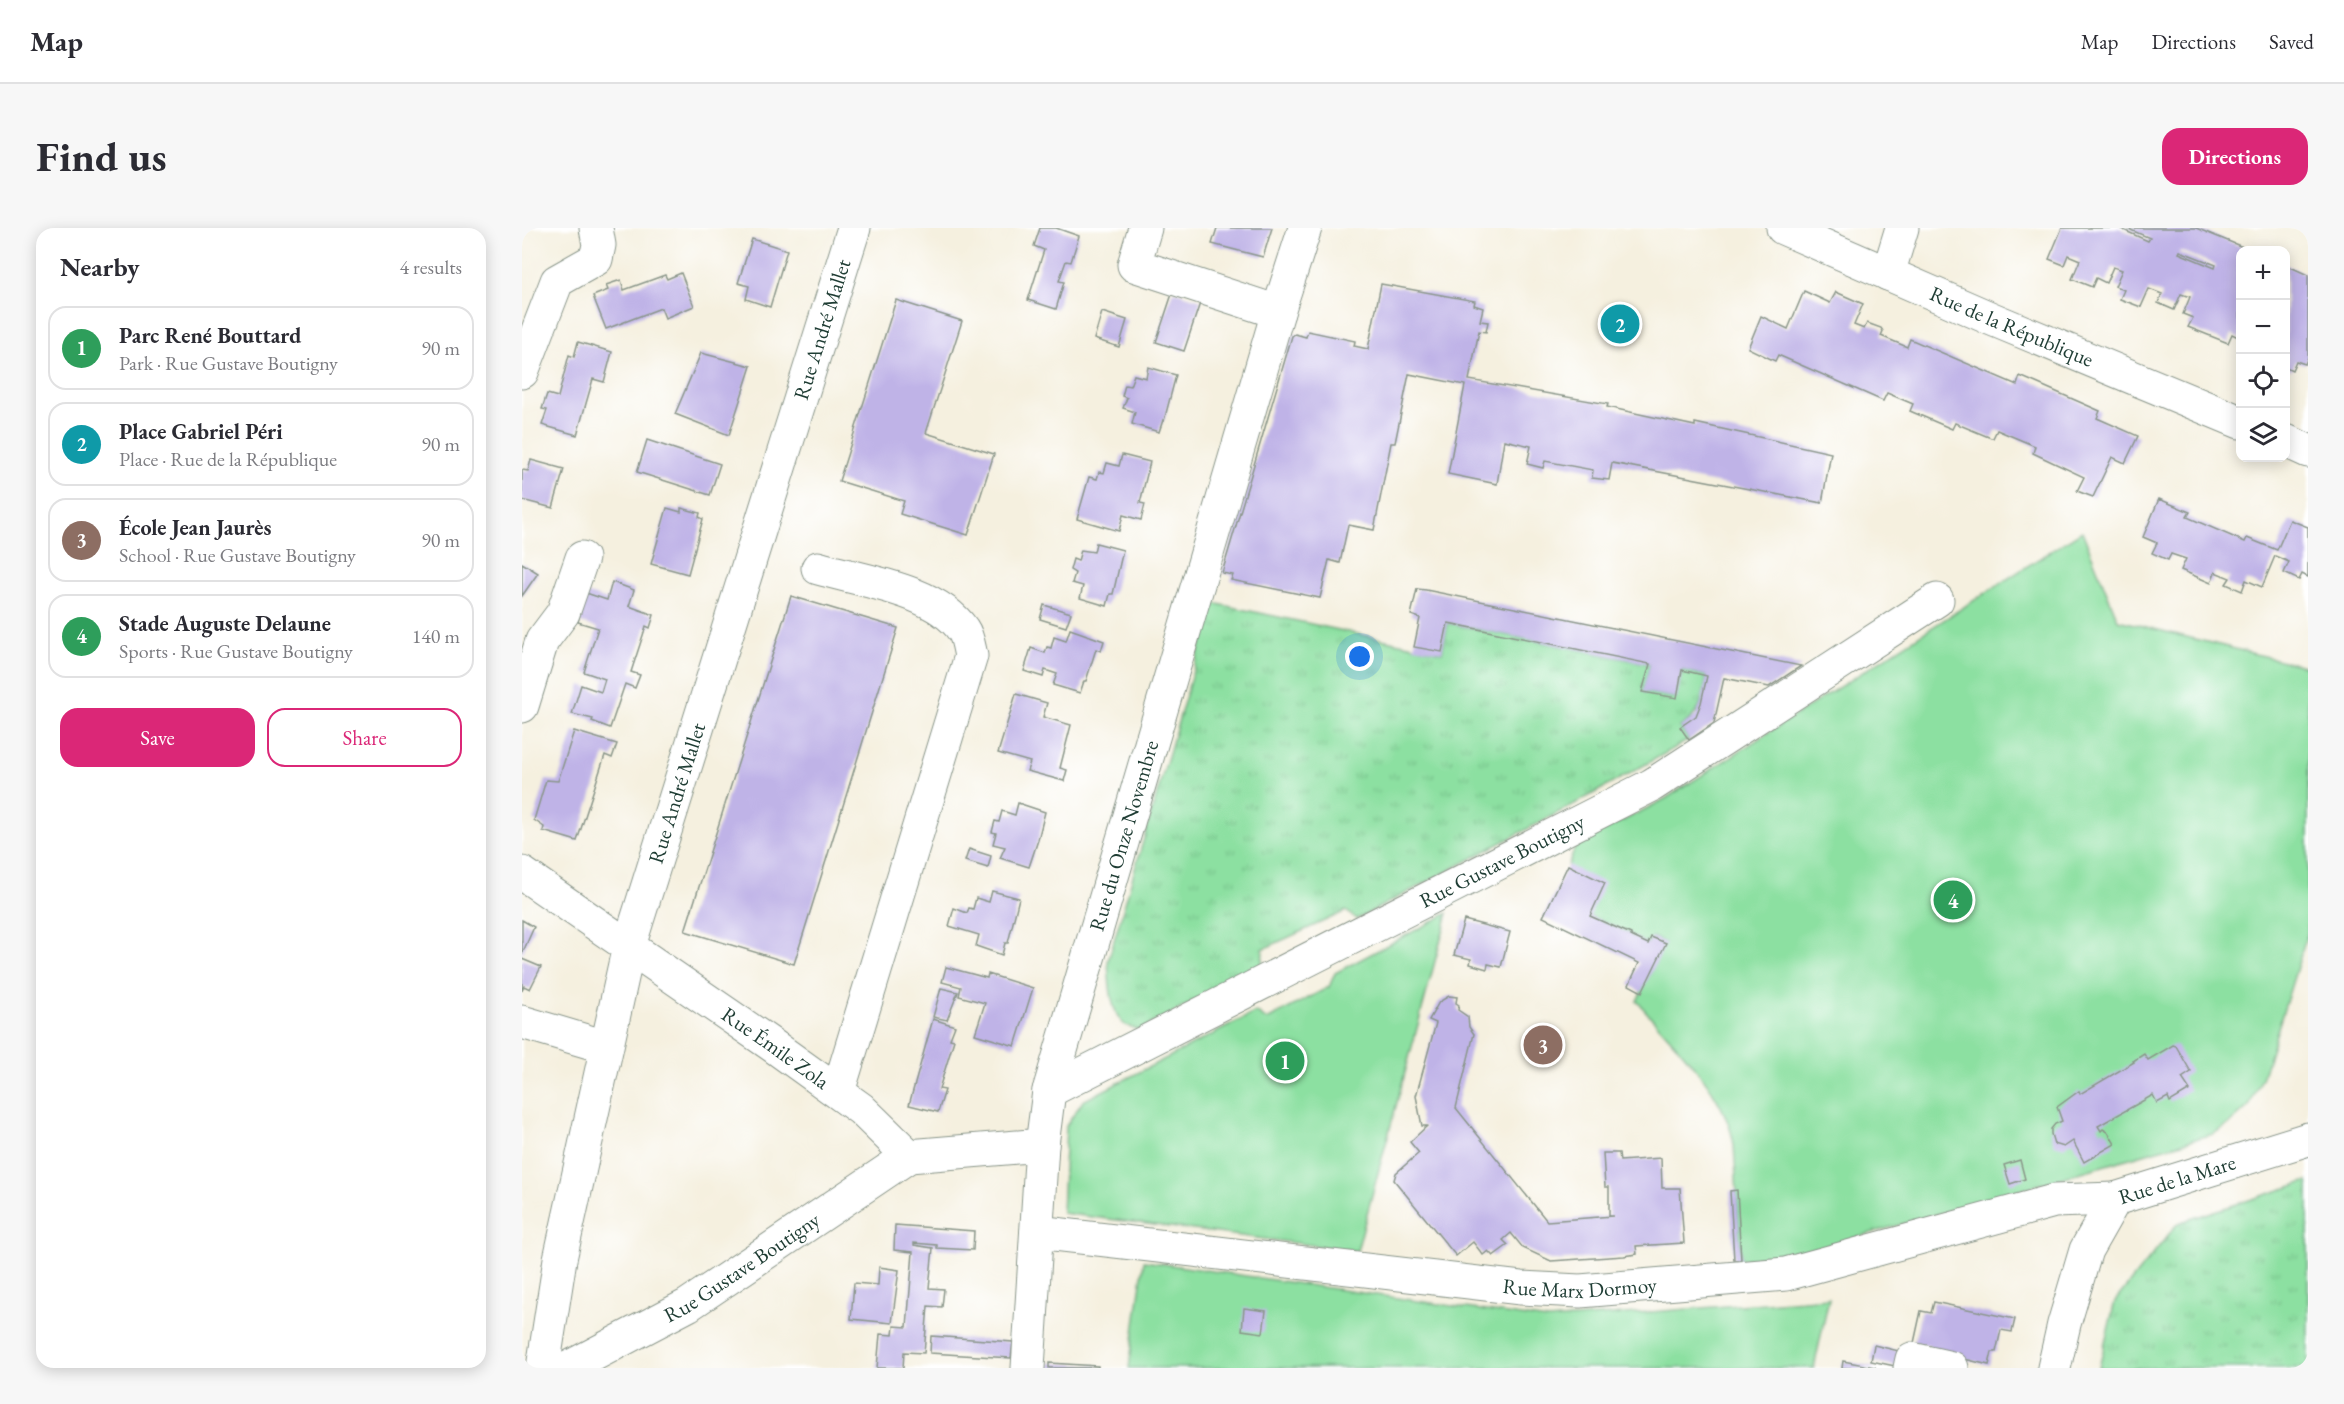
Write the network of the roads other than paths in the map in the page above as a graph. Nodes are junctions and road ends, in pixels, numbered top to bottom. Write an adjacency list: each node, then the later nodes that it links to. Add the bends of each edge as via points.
1 (596, 228): 9 (street, via 596,259 557,280)
2 (854, 228): 18 (street, Rue André Mallet)
3 (1145, 228): 8 (street, via 1134,265)
4 (1305, 228): 8 (street, Rue du Onze Novembre)
5 (1783, 228): 7 (street, Rue de la République)
6 (1902, 228): 7 (street)
7 (1888, 274): 10 (street, Rue de la République)
8 (1278, 312): 21 (street, Rue du Onze Novembre)
9 (522, 372)
10 (2236, 421)
11 (2290, 443): 12 (street)
12 (2308, 451)
13 (582, 558): 16 (street, via 563,613 542,641)
14 (818, 568): 22 (street, via 921,597 947,610 965,632 971,656)
15 (1937, 600): 21 (street, Rue Gustave Boutigny, via 1652,785)
16 (522, 706)
17 (522, 873): 18 (street, Rue Émile Zola)
18 (628, 946): 20 (street, Rue André Mallet); 22 (street, Rue Émile Zola)
19 (522, 1022): 20 (street)
20 (606, 1047): 28 (street, Rue André Mallet, via 560,1259)
21 (1050, 1091): 24 (street, Rue du Onze Novembre)
22 (837, 1092): 25 (street, Rue Émile Zola, via 861,1109)
23 (2308, 1139): 26 (street, Rue de la Mare)
24 (1042, 1145): 25 (street); 27 (street, Rue du Onze Novembre)
25 (909, 1156): 29 (street, Rue Gustave Boutigny, via 688,1305)
26 (2115, 1199): 27 (street, Rue Marx Dormoy, via 2054,1201 1786,1274 1580,1291 1521,1288); 33 (street, Rue de la Mare, via 2086,1250)
27 (1037, 1232): 30 (street, Rue du Onze Novembre)
28 (543, 1368)
29 (568, 1368)
30 (1028, 1368)
31 (1910, 1368): 32 (street, via 1912,1359)
32 (1952, 1368)
33 (2054, 1368)

